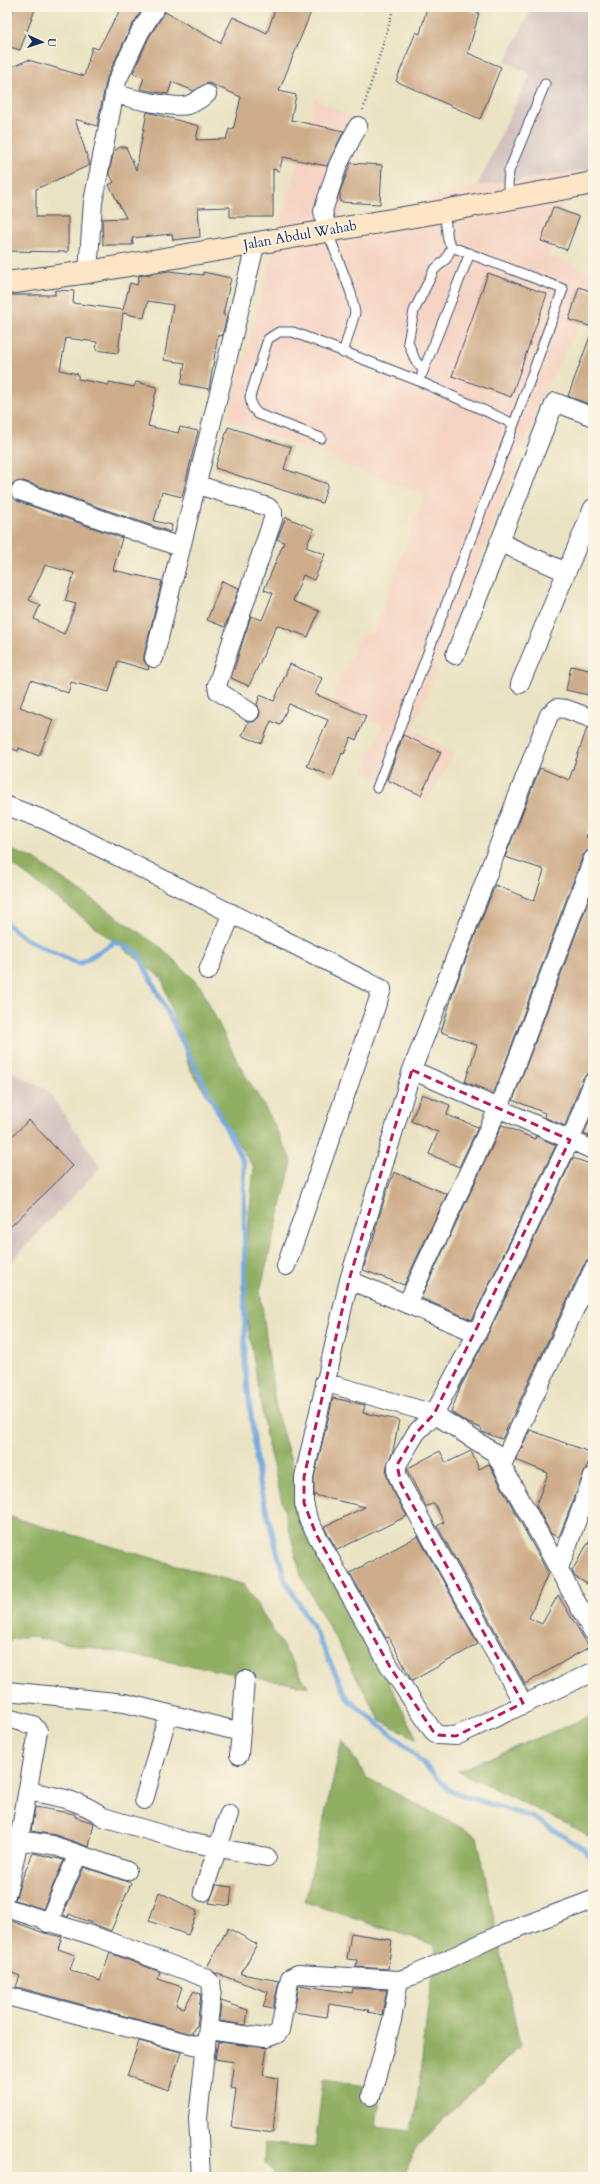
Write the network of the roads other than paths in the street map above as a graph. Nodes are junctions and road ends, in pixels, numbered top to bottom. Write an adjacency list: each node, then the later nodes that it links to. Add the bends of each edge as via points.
1 (156, 7): 3 (street, via 127,56)
2 (545, 84): 7 (lane, via 509,171)
3 (114, 93): 4 (street, via 130,99 179,107 196,102); 13 (street, via 93,202)
4 (207, 94)
5 (358, 126): 9 (street, via 338,165 323,211)
6 (593, 182): 7 (street, Jalan Abdul Wahab)
7 (511, 198): 8 (street, Jalan Abdul Wahab)
8 (444, 211): 9 (street, Jalan Abdul Wahab); 11 (lane, via 448,240)
9 (327, 230): 10 (street, Jalan Abdul Wahab); 15 (lane, via 351,293 355,314)
10 (256, 242): 13 (street, Jalan Abdul Wahab); 21 (street)
11 (452, 247): 12 (lane); 16 (lane, via 446,259 434,270 414,311 408,342 415,360)
12 (470, 253): 16 (lane); 19 (lane, via 563,289)
13 (88, 272): 14 (street, Jalan Abdul Wahab)
14 (7, 283)
15 (343, 352): 17 (lane); 20 (lane, via 293,332 279,332 268,339 250,397 252,407 258,414)
16 (423, 370): 17 (lane)
17 (419, 381): 19 (lane)
18 (593, 417): 24 (street, via 555,402)
19 (514, 424): 32 (lane)
20 (321, 438)
21 (198, 485): 25 (street); 30 (street, via 268,507 273,512 273,519 217,685 218,691)
22 (20, 491): 25 (street)
23 (593, 508): 26 (street)
24 (499, 542): 26 (street); 27 (street)
25 (180, 547): 28 (street)
26 (566, 572): 29 (street)
27 (455, 655)
28 (154, 658)
29 (520, 684)
30 (250, 712)
31 (593, 719): 37 (street, via 557,708 549,715)
32 (376, 788)
33 (7, 806): 35 (street, via 45,820)
34 (593, 859): 39 (street)
35 (232, 913): 36 (street); 42 (street, via 382,988)
36 (208, 971)
37 (412, 1070): 39 (street); 44 (street)
38 (593, 1082): 40 (street)
39 (498, 1108): 40 (street); 45 (street)
40 (570, 1140): 41 (street); 46 (street)
41 (593, 1150)
42 (286, 1266)
43 (593, 1270): 49 (street)
44 (349, 1280): 45 (street); 47 (street)
45 (407, 1304): 46 (street)
46 (477, 1333): 48 (street)
47 (324, 1382): 48 (street); 58 (street, via 304,1477 304,1502 308,1518 390,1667 438,1735 456,1736)
48 (434, 1414): 49 (street, via 495,1453); 58 (street, via 416,1434 397,1466 397,1474)
49 (502, 1465): 51 (street)
50 (593, 1477): 51 (street)
51 (558, 1568): 52 (street)
52 (569, 1588): 53 (street); 54 (street)
53 (593, 1607)
54 (593, 1632)
55 (593, 1672): 58 (street)
56 (245, 1680): 61 (street)
57 (7, 1690): 59 (street, via 125,1703)
58 (524, 1703)
59 (168, 1714): 61 (street); 64 (street)
60 (7, 1718): 63 (street, via 33,1725 38,1731)
61 (241, 1732): 62 (street)
62 (239, 1755)
63 (28, 1791): 66 (street); 67 (street, via 61,1797 95,1810 103,1817 188,1842)
64 (144, 1800)
65 (229, 1814): 67 (street)
66 (19, 1840): 68 (street, via 52,1845); 72 (street)
67 (218, 1848): 69 (street); 71 (street)
68 (80, 1855): 70 (street); 75 (street, via 74,1863)
69 (267, 1858)
70 (127, 1871)
71 (203, 1892)
72 (7, 1893)
73 (593, 1900): 76 (street, via 501,1934)
74 (7, 1908): 75 (street)
75 (48, 1923): 78 (street, via 96,1937 206,1978 212,1990)
76 (399, 1980): 78 (street, via 298,1974 290,1978 280,2030 277,2034 266,2038); 80 (street, via 392,2020)
77 (7, 1996): 79 (street)
78 (208, 2030): 79 (street)
79 (206, 2048): 81 (street, via 198,2118)
80 (371, 2096)
81 (201, 2177)

